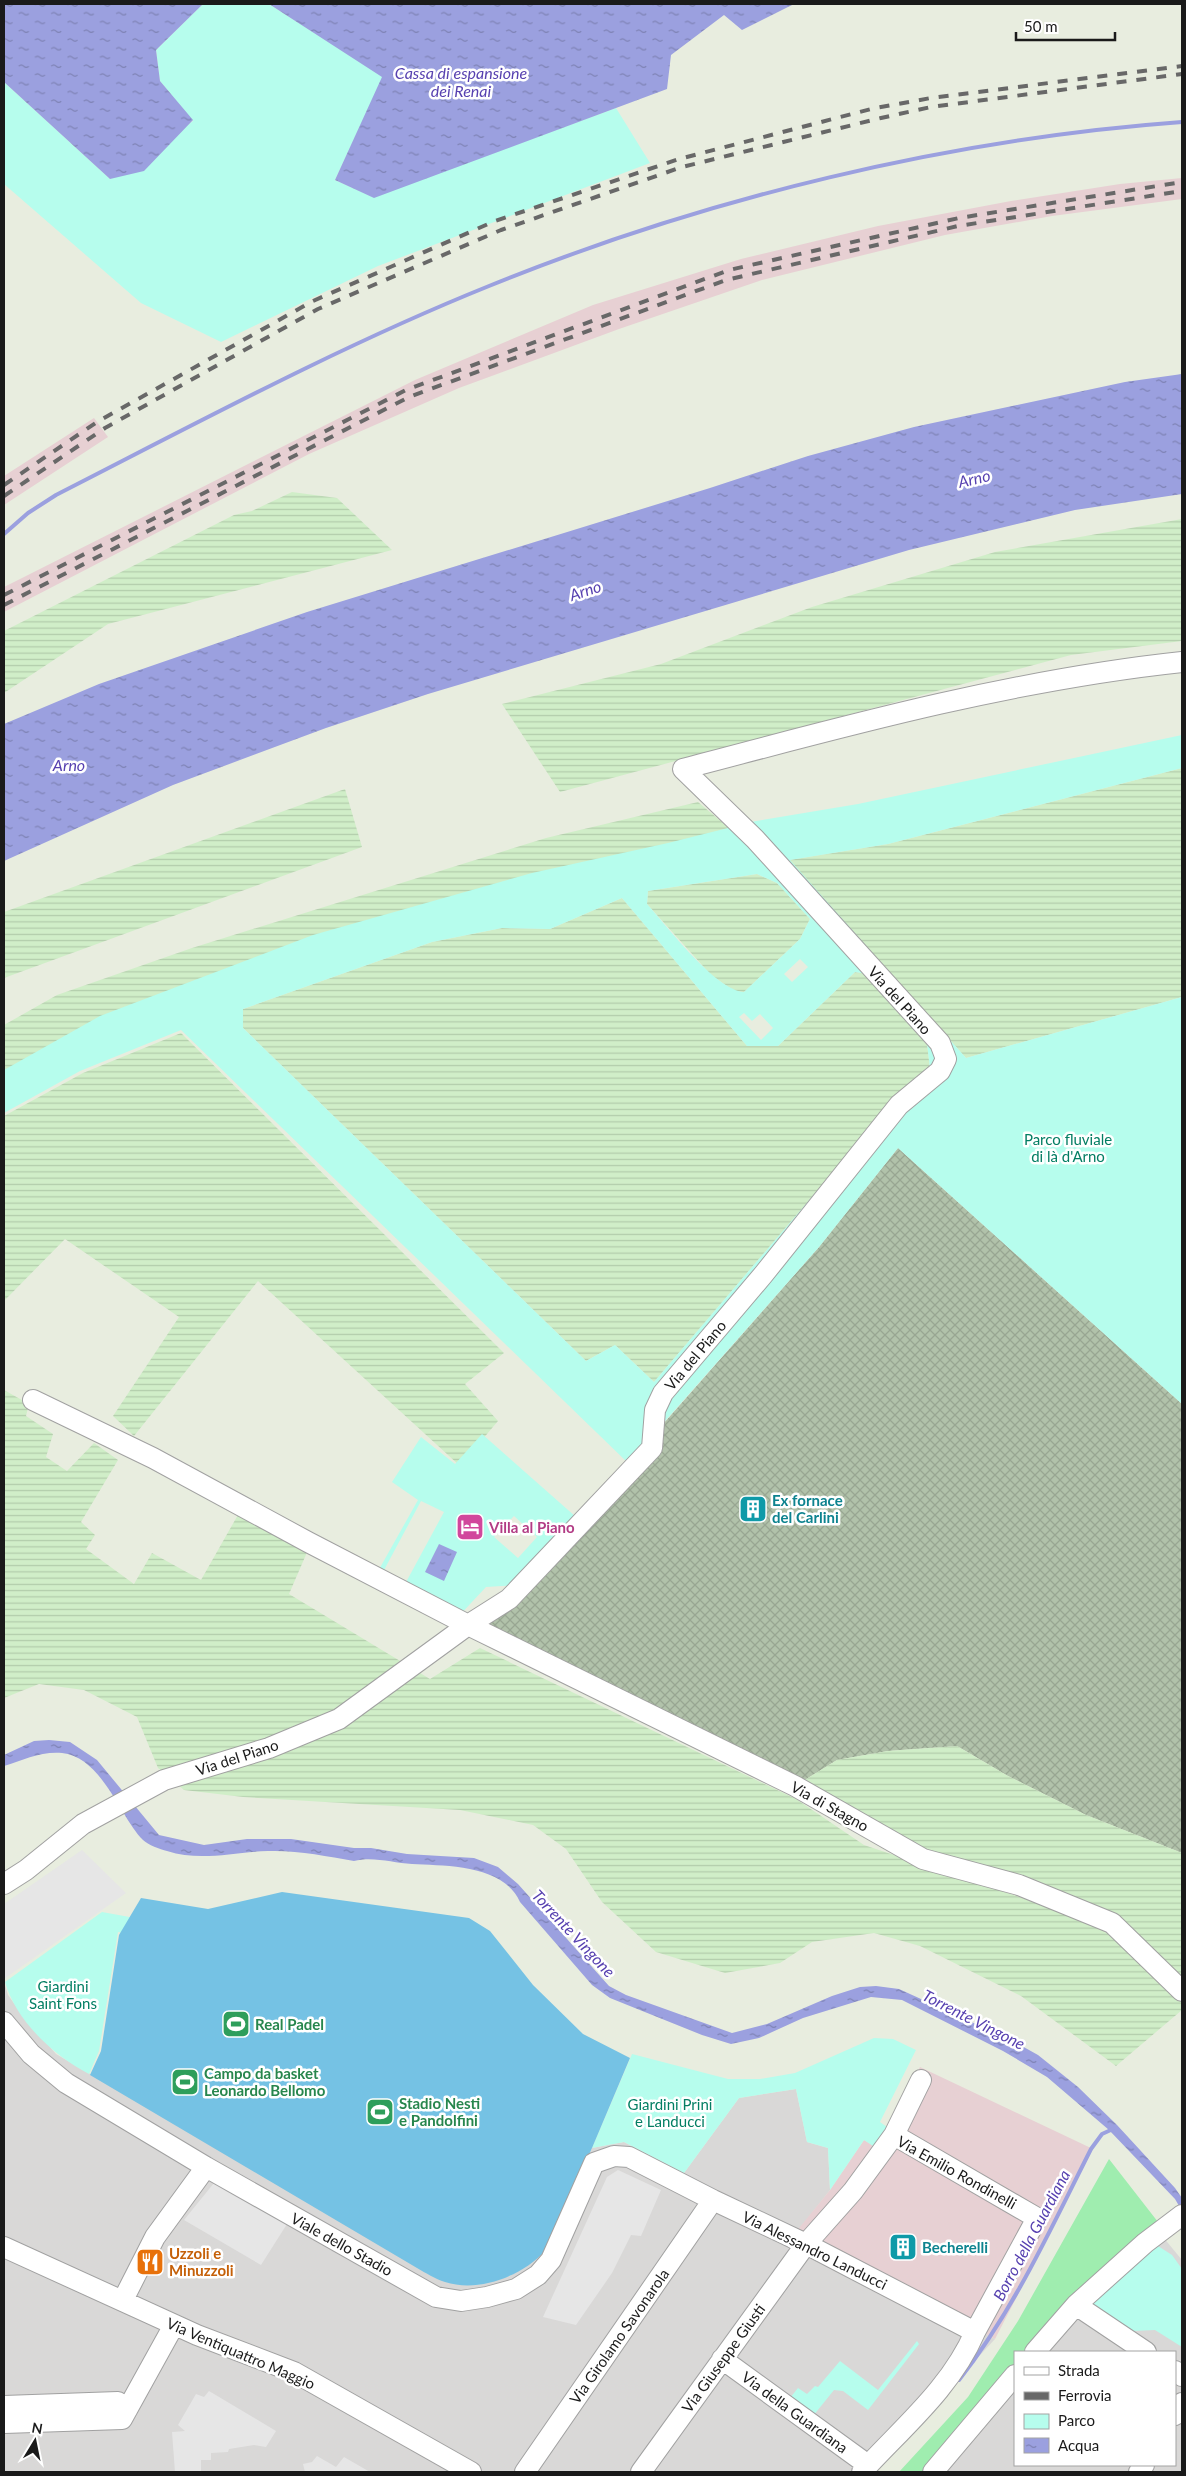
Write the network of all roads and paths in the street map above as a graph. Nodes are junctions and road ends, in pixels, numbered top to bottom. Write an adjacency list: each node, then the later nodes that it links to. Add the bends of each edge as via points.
1 (1182, 662): 3 (street, Via del Piano, via 1106,670 957,700 683,769 756,839 940,1043 946,1060 940,1071 899,1105 763,1275 663,1393 655,1410 652,1448 509,1599)
2 (33, 1400): 3 (street, via 153,1458)
3 (468, 1624): 4 (street, Via del Piano, via 339,1719 269,1748 164,1780 83,1824); 5 (street, Via di Stagno, via 795,1786 923,1859 1019,1885 1112,1923)
4 (4, 1884)
5 (1182, 1991)
6 (4, 2022): 9 (street, Viale dello Stadio, via 31,2054 66,2084)
7 (921, 2080): 8 (street)
8 (894, 2135): 13 (street, Via Emilio Rondinelli); 14 (street, Via Emilio Rondinelli, via 853,2190)
9 (206, 2167): 10 (street, Viale dello Stadio, via 436,2297 461,2301 516,2289 538,2275 551,2260 594,2163 614,2156 629,2157); 16 (street, via 155,2237)
10 (654, 2170): 11 (street, Via Alessandro Landucci)
11 (713, 2200): 14 (street, Via Alessandro Landucci); 31 (street, Via Girolamo Savonarola)
12 (1182, 2215): 17 (street, via 1145,2243)
13 (1037, 2218): 19 (street, Via della Guardiana)
14 (806, 2244): 19 (street, Via Alessandro Landucci); 22 (street, Via Giuseppe Giusti)
15 (4, 2247): 16 (street, Via Ventiquattro Maggio)
16 (123, 2300): 18 (street, Via Ventiquattro Maggio)
17 (1076, 2305): 20 (street); 21 (street)
18 (174, 2325): 27 (street); 30 (street, Via Ventiquattro Maggio, via 294,2372)
19 (975, 2332): 29 (street, Via della Guardiana, via 967,2350 930,2400)
20 (1035, 2351)
21 (1145, 2351)
22 (722, 2359): 29 (street, Via della Guardiana); 32 (street, Via Giuseppe Giusti)
23 (1014, 2376): 33 (street)
24 (1182, 2402): 26 (street)
25 (4, 2406): 27 (street, via 118,2402)
26 (1176, 2413)
27 (125, 2414): 28 (street)
28 (4, 2423)
29 (865, 2469)
30 (461, 2470)
31 (525, 2472)
32 (640, 2472)
33 (933, 2472)

